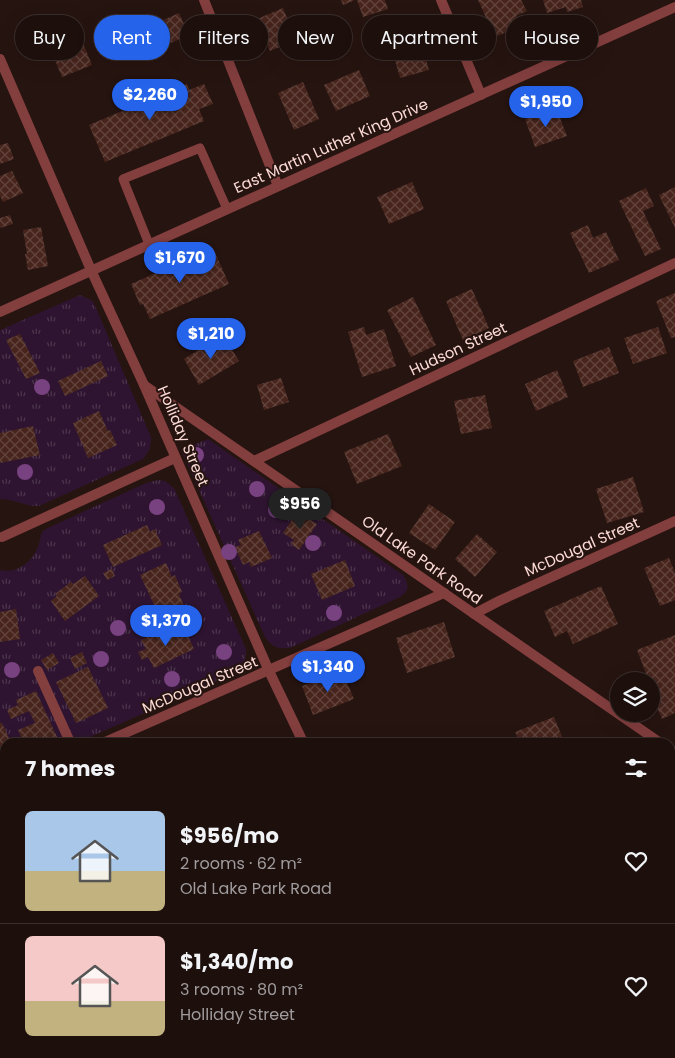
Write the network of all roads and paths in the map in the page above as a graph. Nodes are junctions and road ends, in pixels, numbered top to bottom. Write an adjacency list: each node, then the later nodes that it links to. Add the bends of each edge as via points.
1 (204, 0): 6 (street)
2 (441, 0): 5 (street)
3 (675, 7): 5 (street, East Martin Luther King Drive)
4 (0, 59): 10 (street, Holliday Street)
5 (481, 95): 6 (street, East Martin Luther King Drive)
6 (278, 186): 7 (street, East Martin Luther King Drive)
7 (227, 209): 8 (street, East Martin Luther King Drive); 8 (lane, via 200,148 123,179)
8 (149, 244): 10 (street, East Martin Luther King Drive)
9 (675, 263): 14 (street, Hudson Street)
10 (91, 270): 11 (street, East Martin Luther King Drive); 12 (street, Holliday Street)
11 (0, 312)
12 (144, 385): 13 (street, Holliday Street); 14 (street, Old Lake Park Road)
13 (176, 458): 16 (street); 20 (street, Holliday Street)
14 (254, 461): 17 (street, Old Lake Park Road)
15 (675, 521): 18 (street, McDougal Street)
16 (2, 537)
17 (444, 594): 18 (street, Old Lake Park Road); 20 (street, McDougal Street)
18 (474, 614): 24 (street, Old Lake Park Road)
19 (38, 671): 21 (street)
20 (269, 671): 22 (street, McDougal Street); 23 (street, Holliday Street)
21 (68, 738)
22 (114, 738)
23 (301, 738)
24 (653, 738)

